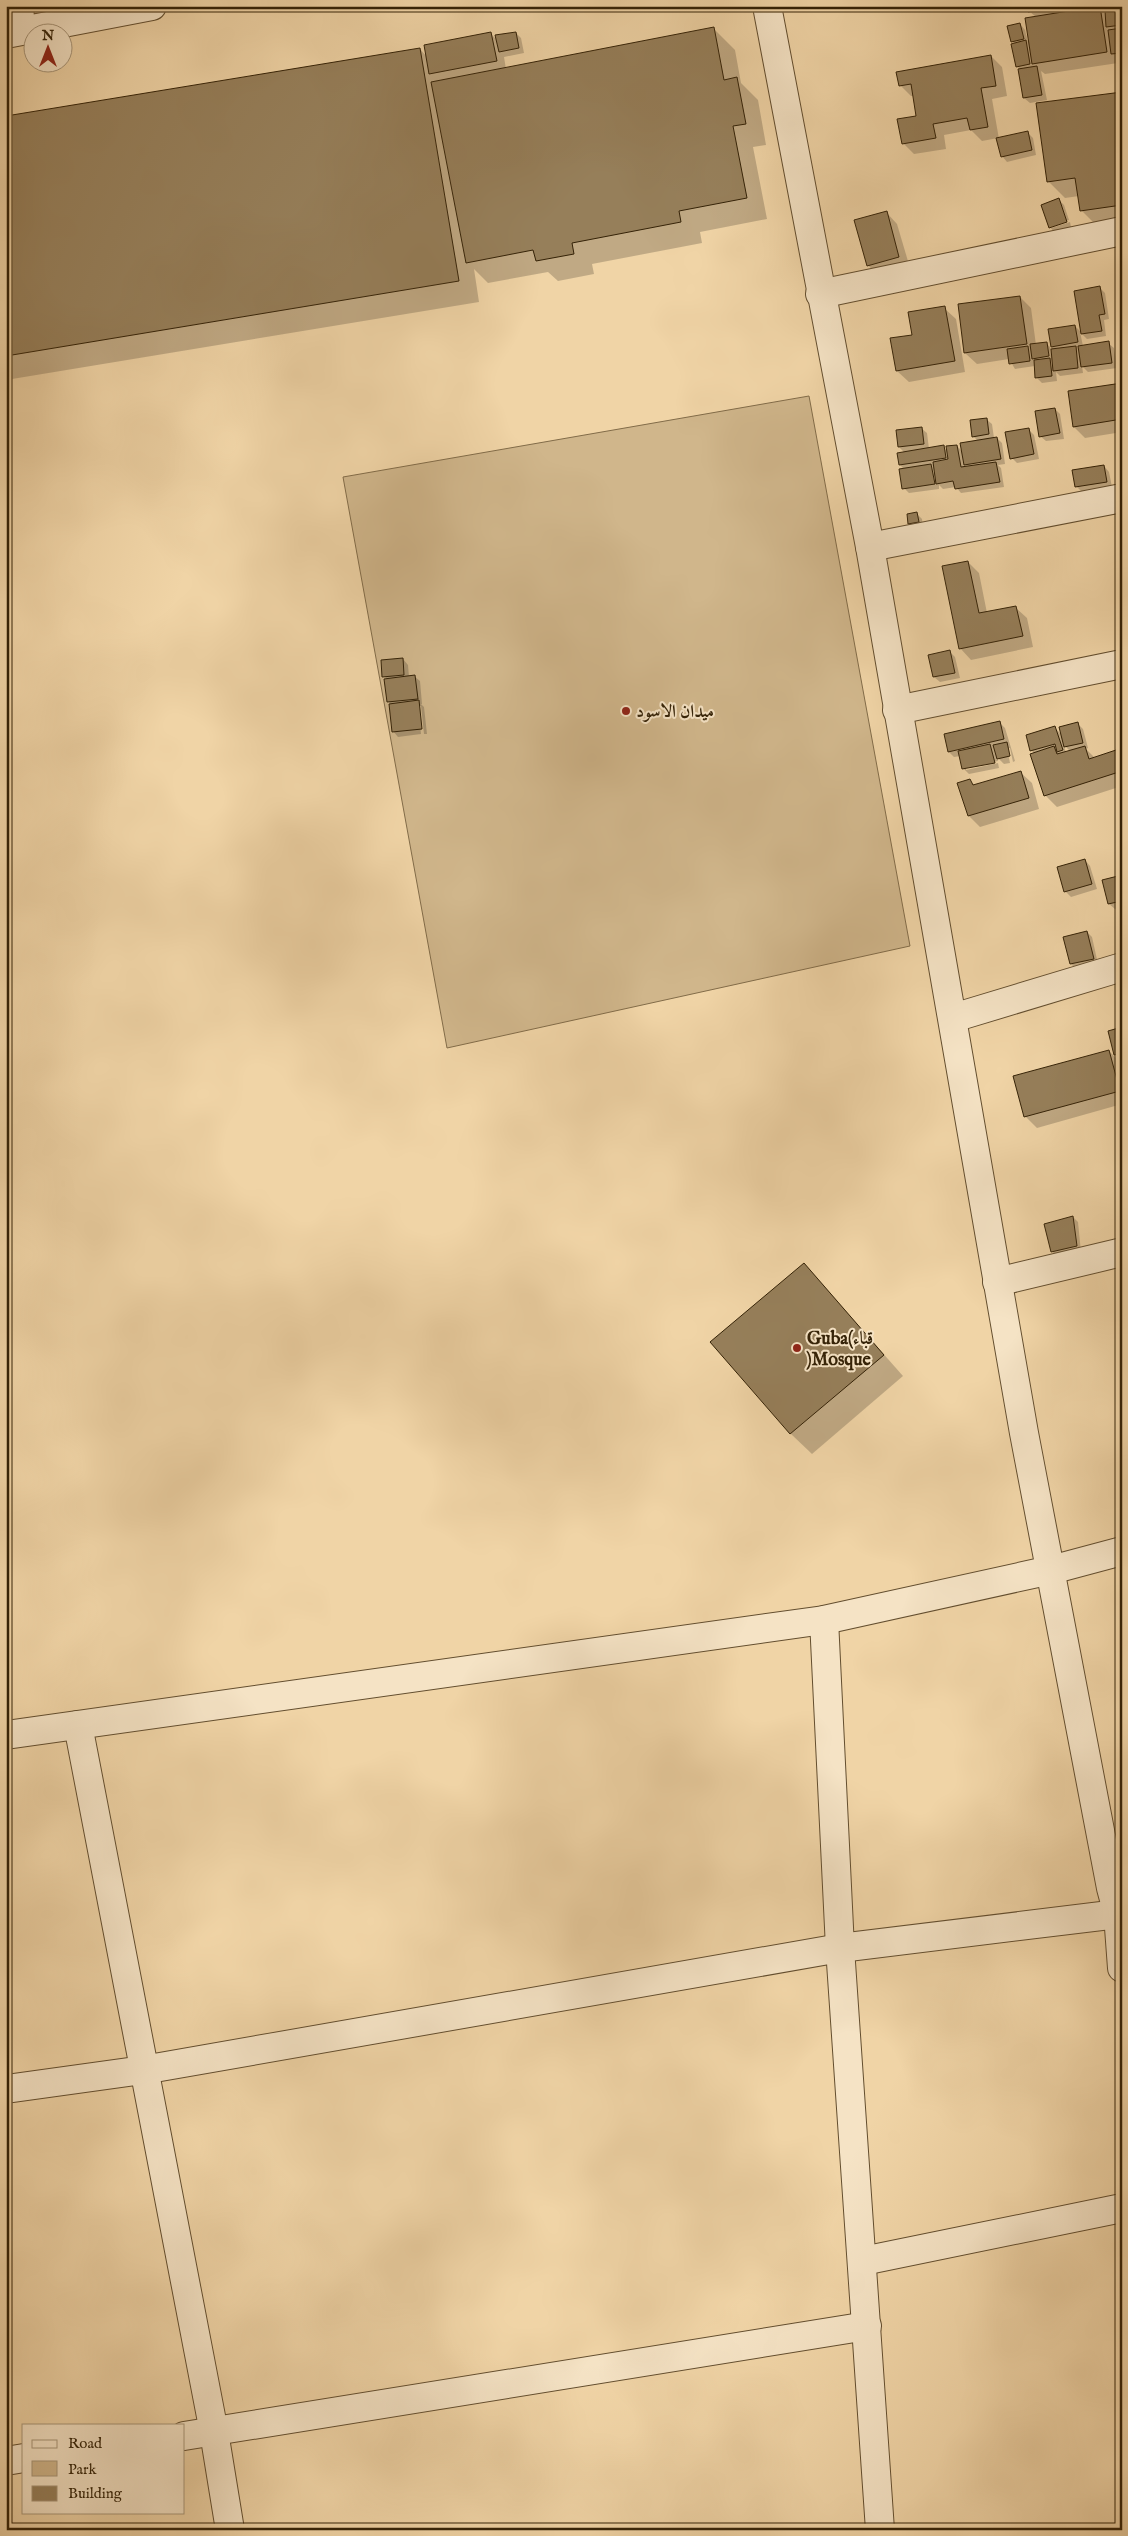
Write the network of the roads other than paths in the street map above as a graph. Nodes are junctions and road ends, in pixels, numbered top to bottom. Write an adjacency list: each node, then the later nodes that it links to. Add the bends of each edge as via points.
1 (152, 6): 3 (street)
2 (767, 6): 5 (street)
3 (15, 24)
4 (1122, 231): 5 (street)
5 (820, 294): 7 (street)
6 (1122, 498): 7 (street)
7 (870, 547): 9 (street)
8 (1122, 664): 9 (street)
9 (897, 710): 11 (street)
10 (1122, 967): 11 (street)
11 (953, 1018): 13 (street)
12 (1122, 1252): 13 (street)
13 (997, 1282): 15 (street)
14 (1122, 1551): 15 (street)
15 (1051, 1570): 16 (street); 19 (street)
16 (824, 1620): 17 (street); 21 (street)
17 (78, 1725): 18 (street); 23 (street)
18 (6, 1735)
19 (1116, 1887): 20 (street)
20 (1118, 1914): 21 (street); 22 (street)
21 (840, 1948): 23 (street); 26 (street)
22 (1122, 1968)
23 (143, 2070): 24 (street); 28 (street)
24 (6, 2089)
25 (1122, 2208): 26 (street)
26 (863, 2261): 27 (street)
27 (867, 2326): 28 (street); 33 (street)
28 (214, 2432): 29 (street); 32 (street)
29 (185, 2436)
30 (22, 2458): 31 (street)
31 (6, 2461)
32 (230, 2530)
33 (880, 2530)

